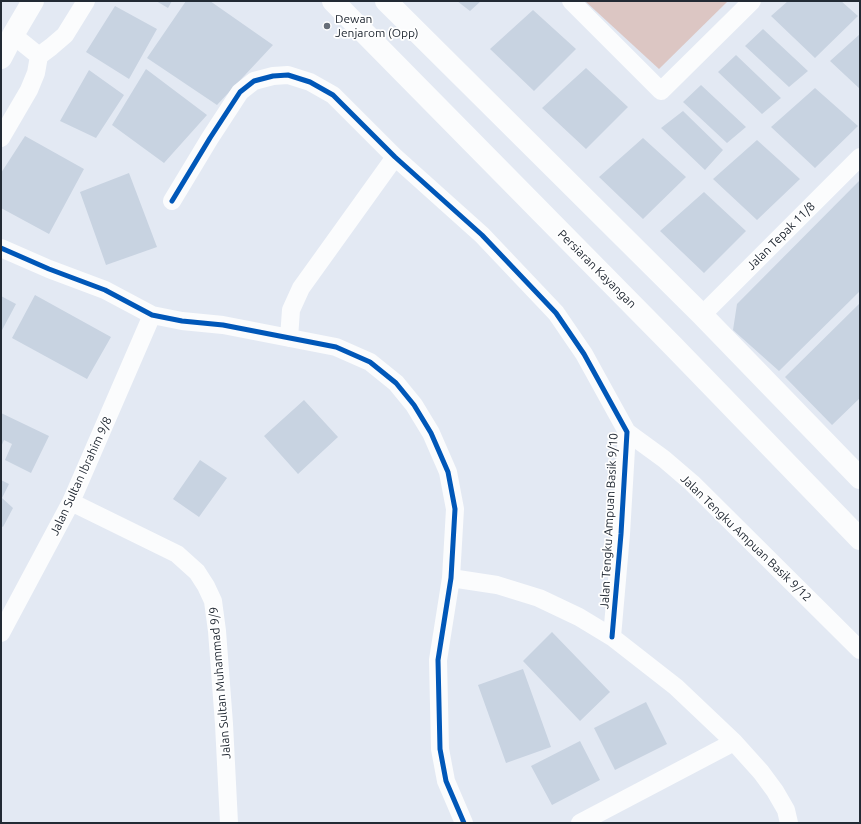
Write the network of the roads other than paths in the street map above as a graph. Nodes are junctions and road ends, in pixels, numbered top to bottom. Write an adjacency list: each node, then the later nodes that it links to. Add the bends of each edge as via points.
1 (32, 1): 7 (main road)
2 (86, 1): 8 (street, via 65,35)
3 (332, 1): 21 (main road, Persiaran Kayangan)
4 (386, 1): 16 (main road)
5 (571, 1): 6 (street, via 661,91)
6 (752, 1)
7 (13, 35): 8 (street); 9 (main road)
8 (39, 56): 10 (street, via 29,90)
9 (1, 58)
10 (1, 138)
11 (395, 157): 13 (street, Jalan Tengku Ampuan Basik 9/10, via 333,95 310,82 288,75 273,76 254,81 240,92); 17 (street, via 301,288 291,310); 18 (street, Jalan Tengku Ampuan Basik 9/10, via 482,235 556,313 584,354)
12 (860, 157): 16 (street, Jalan Tepak 11/8)
13 (172, 201)
14 (1, 248): 15 (street, via 105,290)
15 (152, 315): 17 (street); 20 (street, Jalan Sultan Ibrahim 9/8)
16 (702, 315): 19 (main road)
17 (289, 338): 22 (street, via 336,347 370,362 396,383 414,404 431,433 448,472 455,509)
18 (627, 432): 24 (street, Jalan Tengku Ampuan Basik 9/10); 25 (street, Jalan Tengku Ampuan Basik 9/12, via 692,483)
19 (860, 478)
20 (71, 502): 23 (street, Jalan Sultan Ibrahim 9/8); 27 (street, Jalan Sultan Muhammad 9/9, via 177,554 206,586 213,601 217,631)
21 (860, 539)
22 (451, 578): 24 (street, via 497,585 539,598 579,617); 28 (street, via 438,660 440,749 446,781)
23 (1, 633)
24 (612, 637): 26 (street, via 676,687)
25 (860, 650)
26 (734, 742): 29 (street); 30 (street, via 775,791 786,810)
27 (229, 823)
28 (464, 823)
29 (580, 823)
30 (789, 823)

